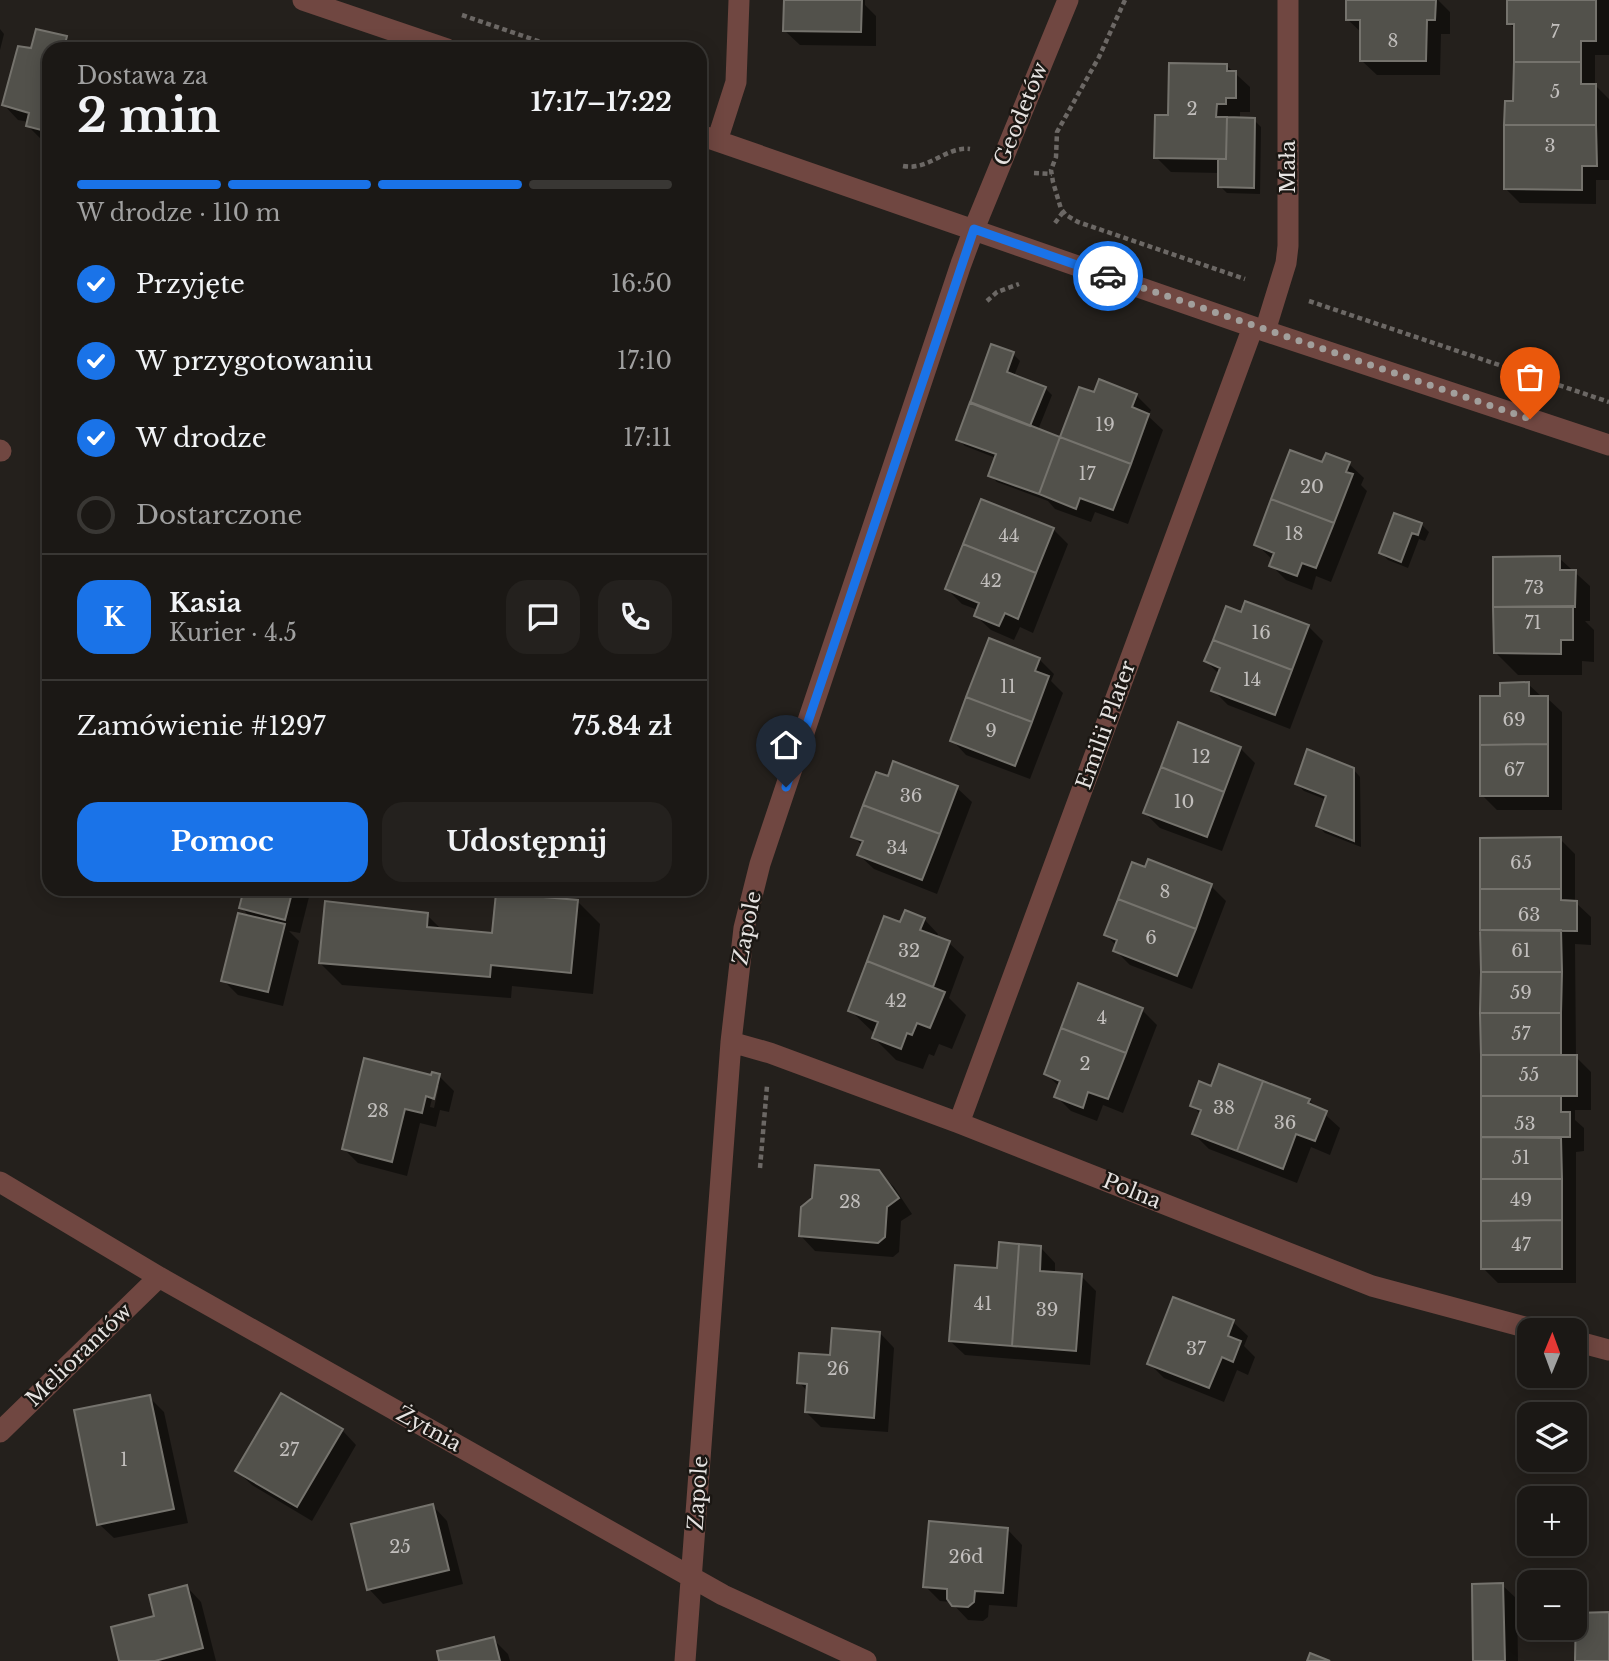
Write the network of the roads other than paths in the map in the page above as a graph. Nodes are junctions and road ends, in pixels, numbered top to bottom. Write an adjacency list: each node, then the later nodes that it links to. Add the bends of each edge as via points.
1 (303, 0): 5 (street)
2 (739, 0): 6 (street, via 736,82)
3 (1068, 0): 7 (street, Geodetów)
4 (1288, 0): 8 (street, Mała, via 1289,246)
5 (426, 42)
6 (709, 138): 7 (street)
7 (974, 229): 8 (street); 10 (street, Zapole, via 760,864 744,928)
8 (1259, 329): 9 (street); 11 (street, Emilii Plater)
9 (1609, 446)
10 (731, 1042): 11 (street, Polna); 18 (street, Zapole)
11 (959, 1123): 14 (street, Polna, via 1372,1286)
12 (0, 1182): 13 (street, Żytnia)
13 (159, 1277): 17 (street, Meliorantów); 18 (street, Żytnia)
14 (1517, 1325)
15 (1587, 1344): 16 (street)
16 (1609, 1350)
17 (0, 1432)
18 (691, 1577): 19 (street, Zapole); 20 (street, Żytnia)
19 (685, 1661)
20 (866, 1661)

